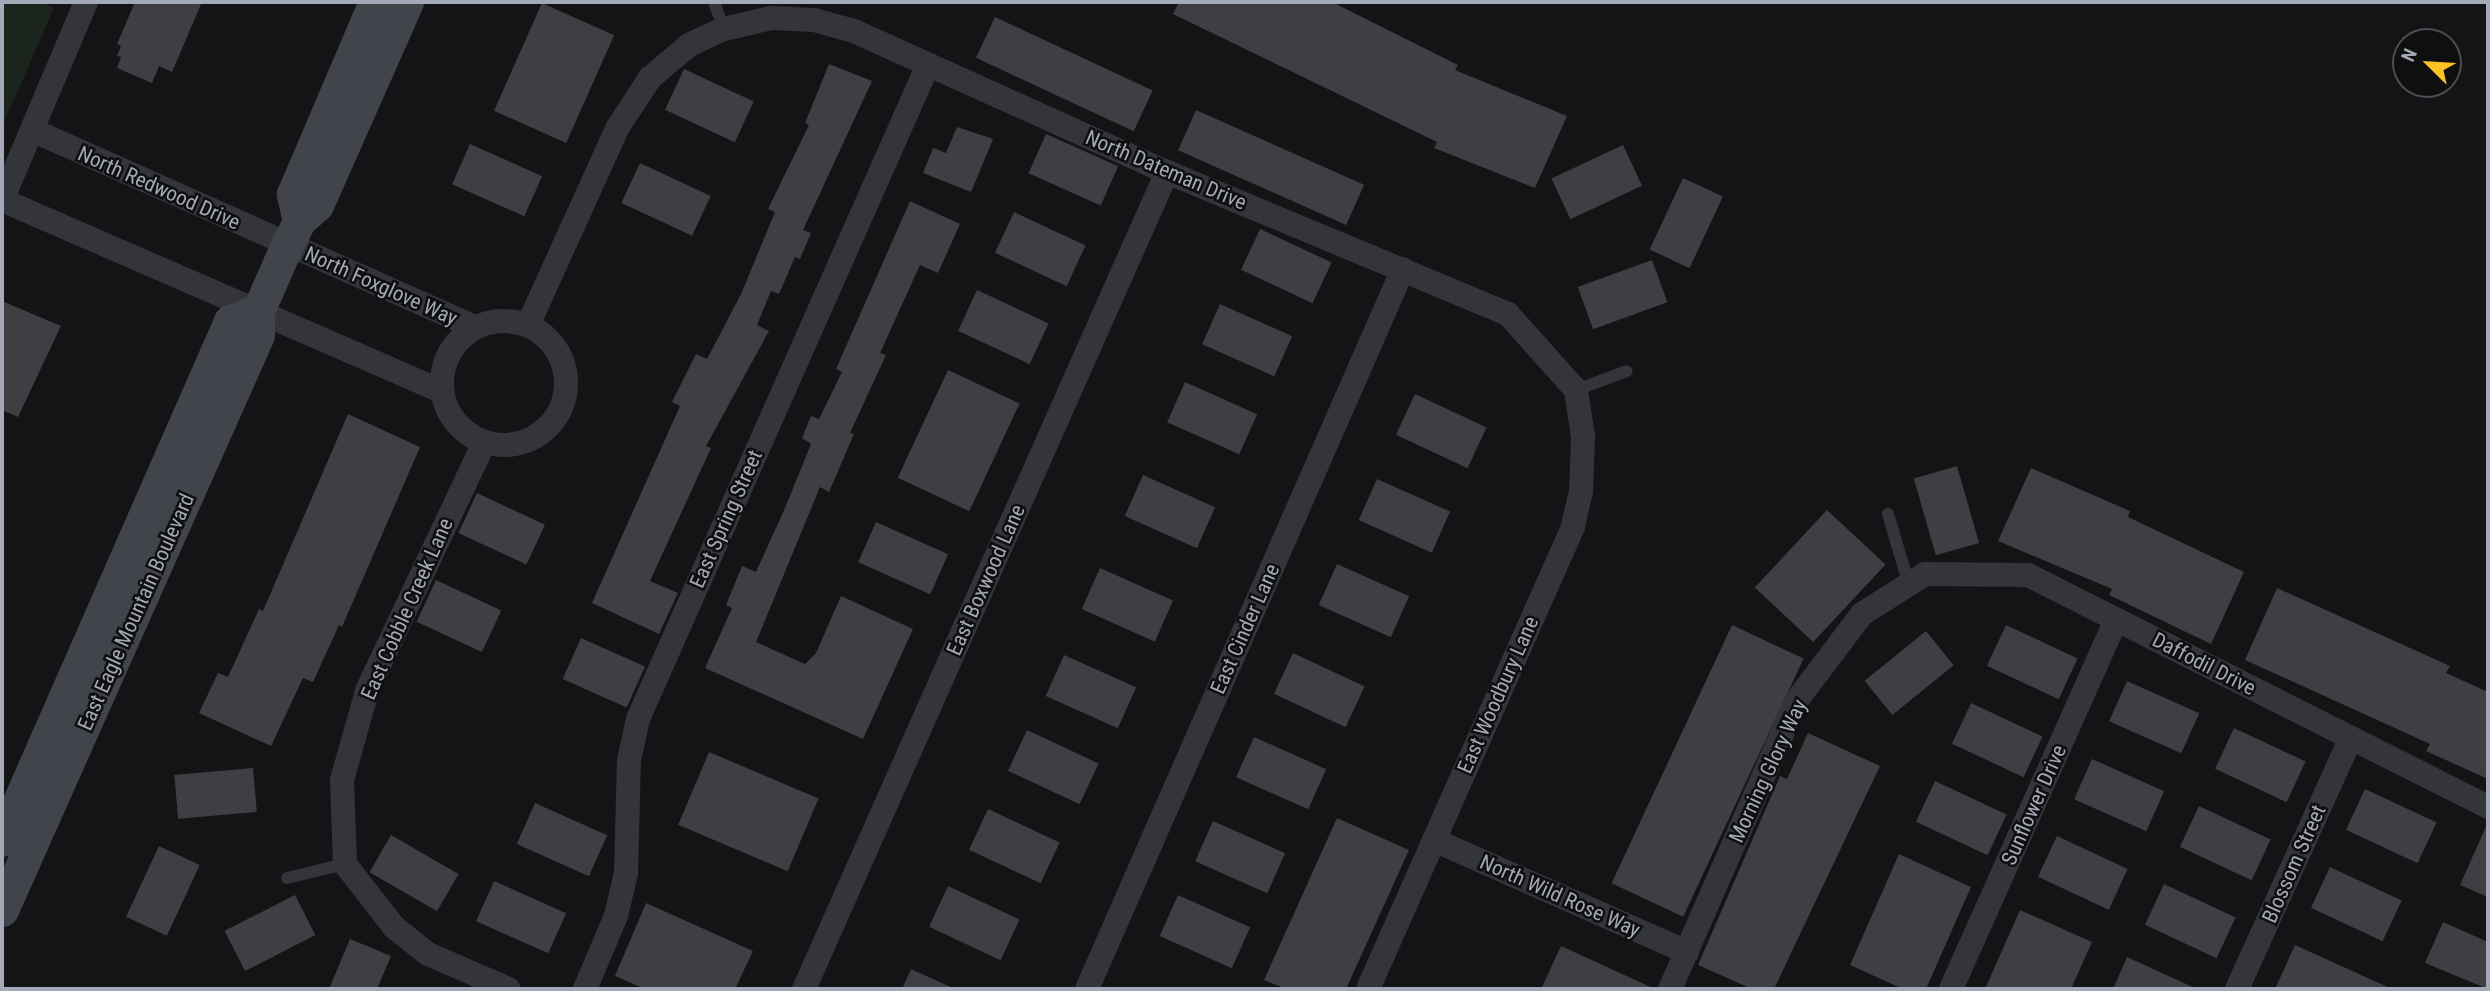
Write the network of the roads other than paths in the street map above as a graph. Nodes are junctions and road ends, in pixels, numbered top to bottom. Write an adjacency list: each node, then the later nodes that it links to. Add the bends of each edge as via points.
1 (86, 2): 7 (street)
2 (375, 2): 10 (street, East Eagle Mountain Boulevard, via 293,194)
3 (407, 2): 10 (street, East Eagle Mountain Boulevard, via 317,205)
4 (713, 2): 5 (lane)
5 (724, 29): 6 (street, North Dateman Drive, via 771,18 814,20 854,31); 13 (street, via 689,45 650,78 618,127)
6 (928, 65): 8 (street, North Dateman Drive); 31 (street, East Spring Street, via 638,719 629,760 626,873 616,916)
7 (32, 130): 9 (street); 10 (street, North Redwood Drive)
8 (1167, 172): 11 (street, North Dateman Drive); 32 (street, East Boxwood Lane)
9 (2, 200): 12 (street)
10 (293, 233): 12 (street, East Eagle Mountain Boulevard); 14 (street, North Foxglove Way)
11 (1403, 269): 16 (street, North Dateman Drive, via 1508,314); 33 (street, East Cinder Lane)
12 (258, 311): 17 (street); 24 (street, East Eagle Mountain Boulevard, via 230,321); 28 (street, East Eagle Mountain Boulevard, via 258,335)
13 (528, 325): 14 (street, via 511,320); 18 (street, via 553,345 566,373 559,415 545,432 526,442)
14 (475, 327): 17 (street, via 449,354)
15 (1627, 370): 16 (lane)
16 (1576, 390): 25 (street, East Woodbury Lane, via 1583,437 1581,491 1573,527)
17 (442, 391): 18 (street, via 456,423)
18 (484, 443): 26 (street, East Cobble Creek Lane, via 367,691 342,780)
19 (1888, 514): 20 (lane)
20 (1909, 584): 21 (street, Daffodil Drive, via 1925,574 2028,575); 29 (street, Morning Glory Way, via 1862,614 1797,700)
21 (2116, 620): 22 (street, Daffodil Drive); 36 (street, Sunflower Drive)
22 (2351, 738): 23 (street, Daffodil Drive); 37 (street, Blossom Street)
23 (2488, 807)
24 (2, 840)
25 (1434, 840): 29 (street, North Wild Rose Way); 34 (street, East Woodbury Lane)
26 (345, 864): 27 (lane); 30 (street, via 394,927 428,954)
27 (287, 878)
28 (2, 910)
29 (1687, 952): 35 (street, Morning Glory Way)
30 (509, 989)
31 (585, 989)
32 (804, 989)
33 (1087, 989)
34 (1368, 989)
35 (1670, 989)
36 (1951, 989)
37 (2238, 989)

